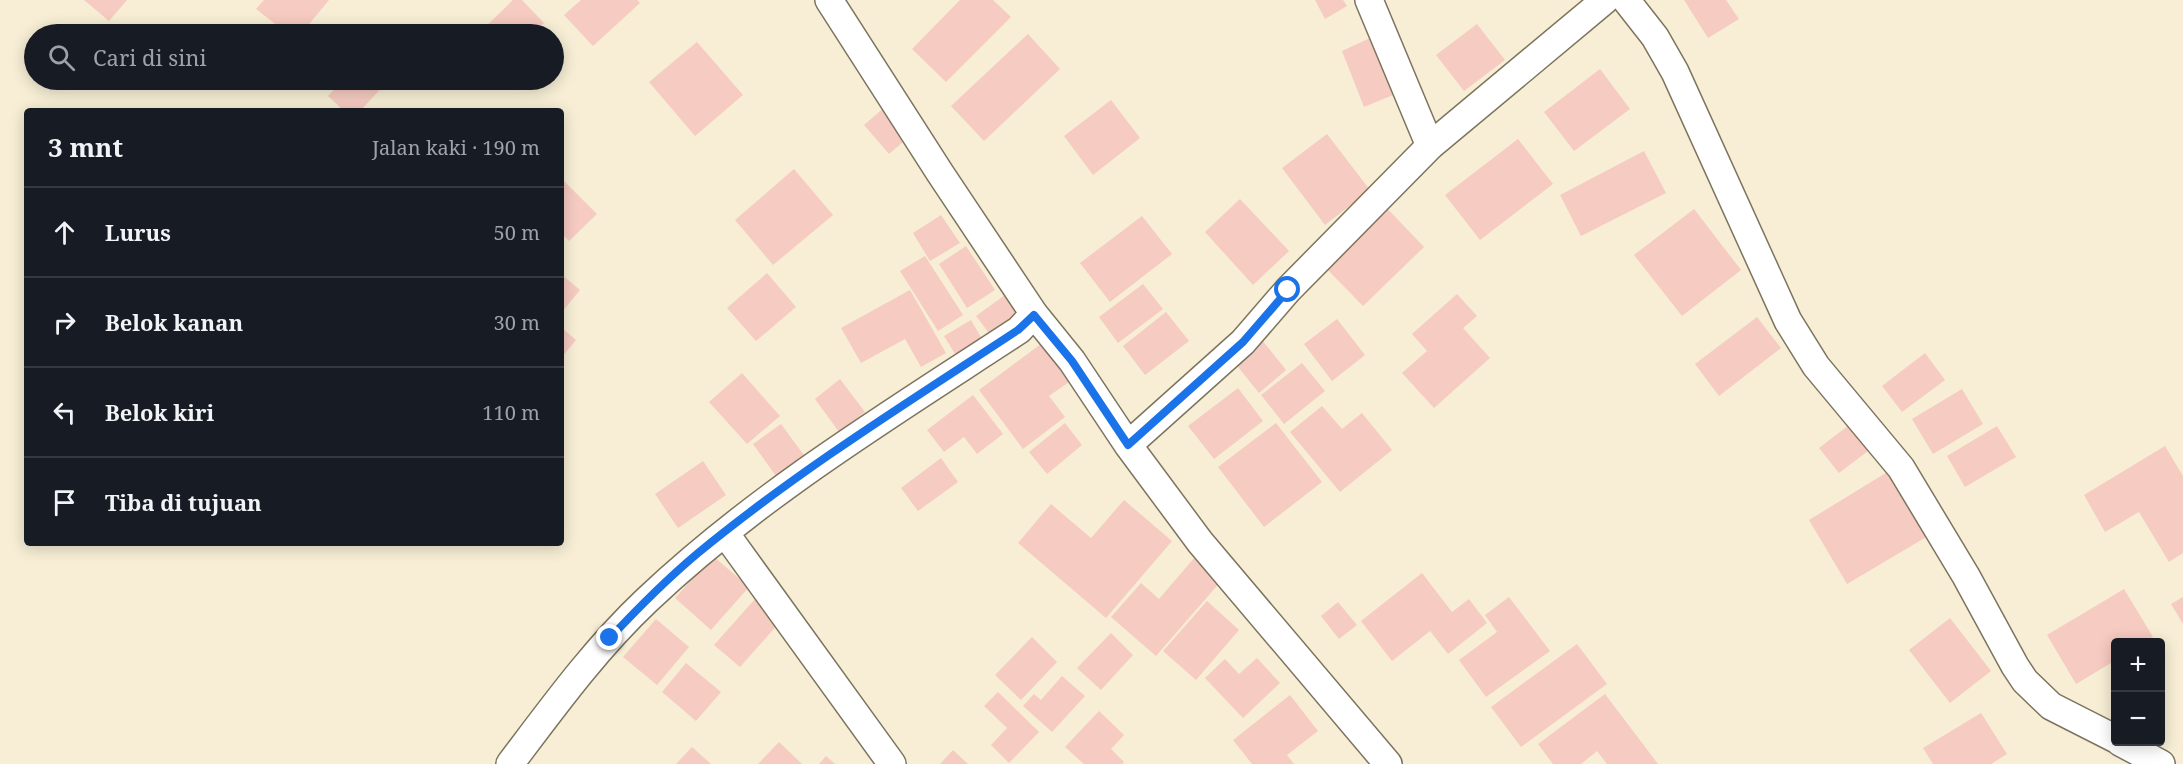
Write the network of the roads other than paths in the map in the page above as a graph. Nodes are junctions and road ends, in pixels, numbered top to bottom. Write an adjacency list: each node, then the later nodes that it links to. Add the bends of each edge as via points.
1 (829, 0): 6 (street)
2 (1369, 0): 5 (street)
3 (1605, 0): 5 (street)
4 (1626, 0): 9 (street, via 1655,37 1675,72 1788,321 1816,366 1901,468 2014,666 2030,687 2051,706)
5 (1431, 146): 7 (street, via 1288,290 1243,342)
6 (1034, 315): 7 (street, via 1072,361); 8 (street, via 1018,330 828,454)
7 (1128, 445): 13 (street, via 1200,542)
8 (725, 533): 11 (street, via 645,601 610,638); 12 (street)
9 (2111, 737)
10 (2129, 746): 14 (street)
11 (510, 764)
12 (892, 764)
13 (1388, 764)
14 (2161, 764)

